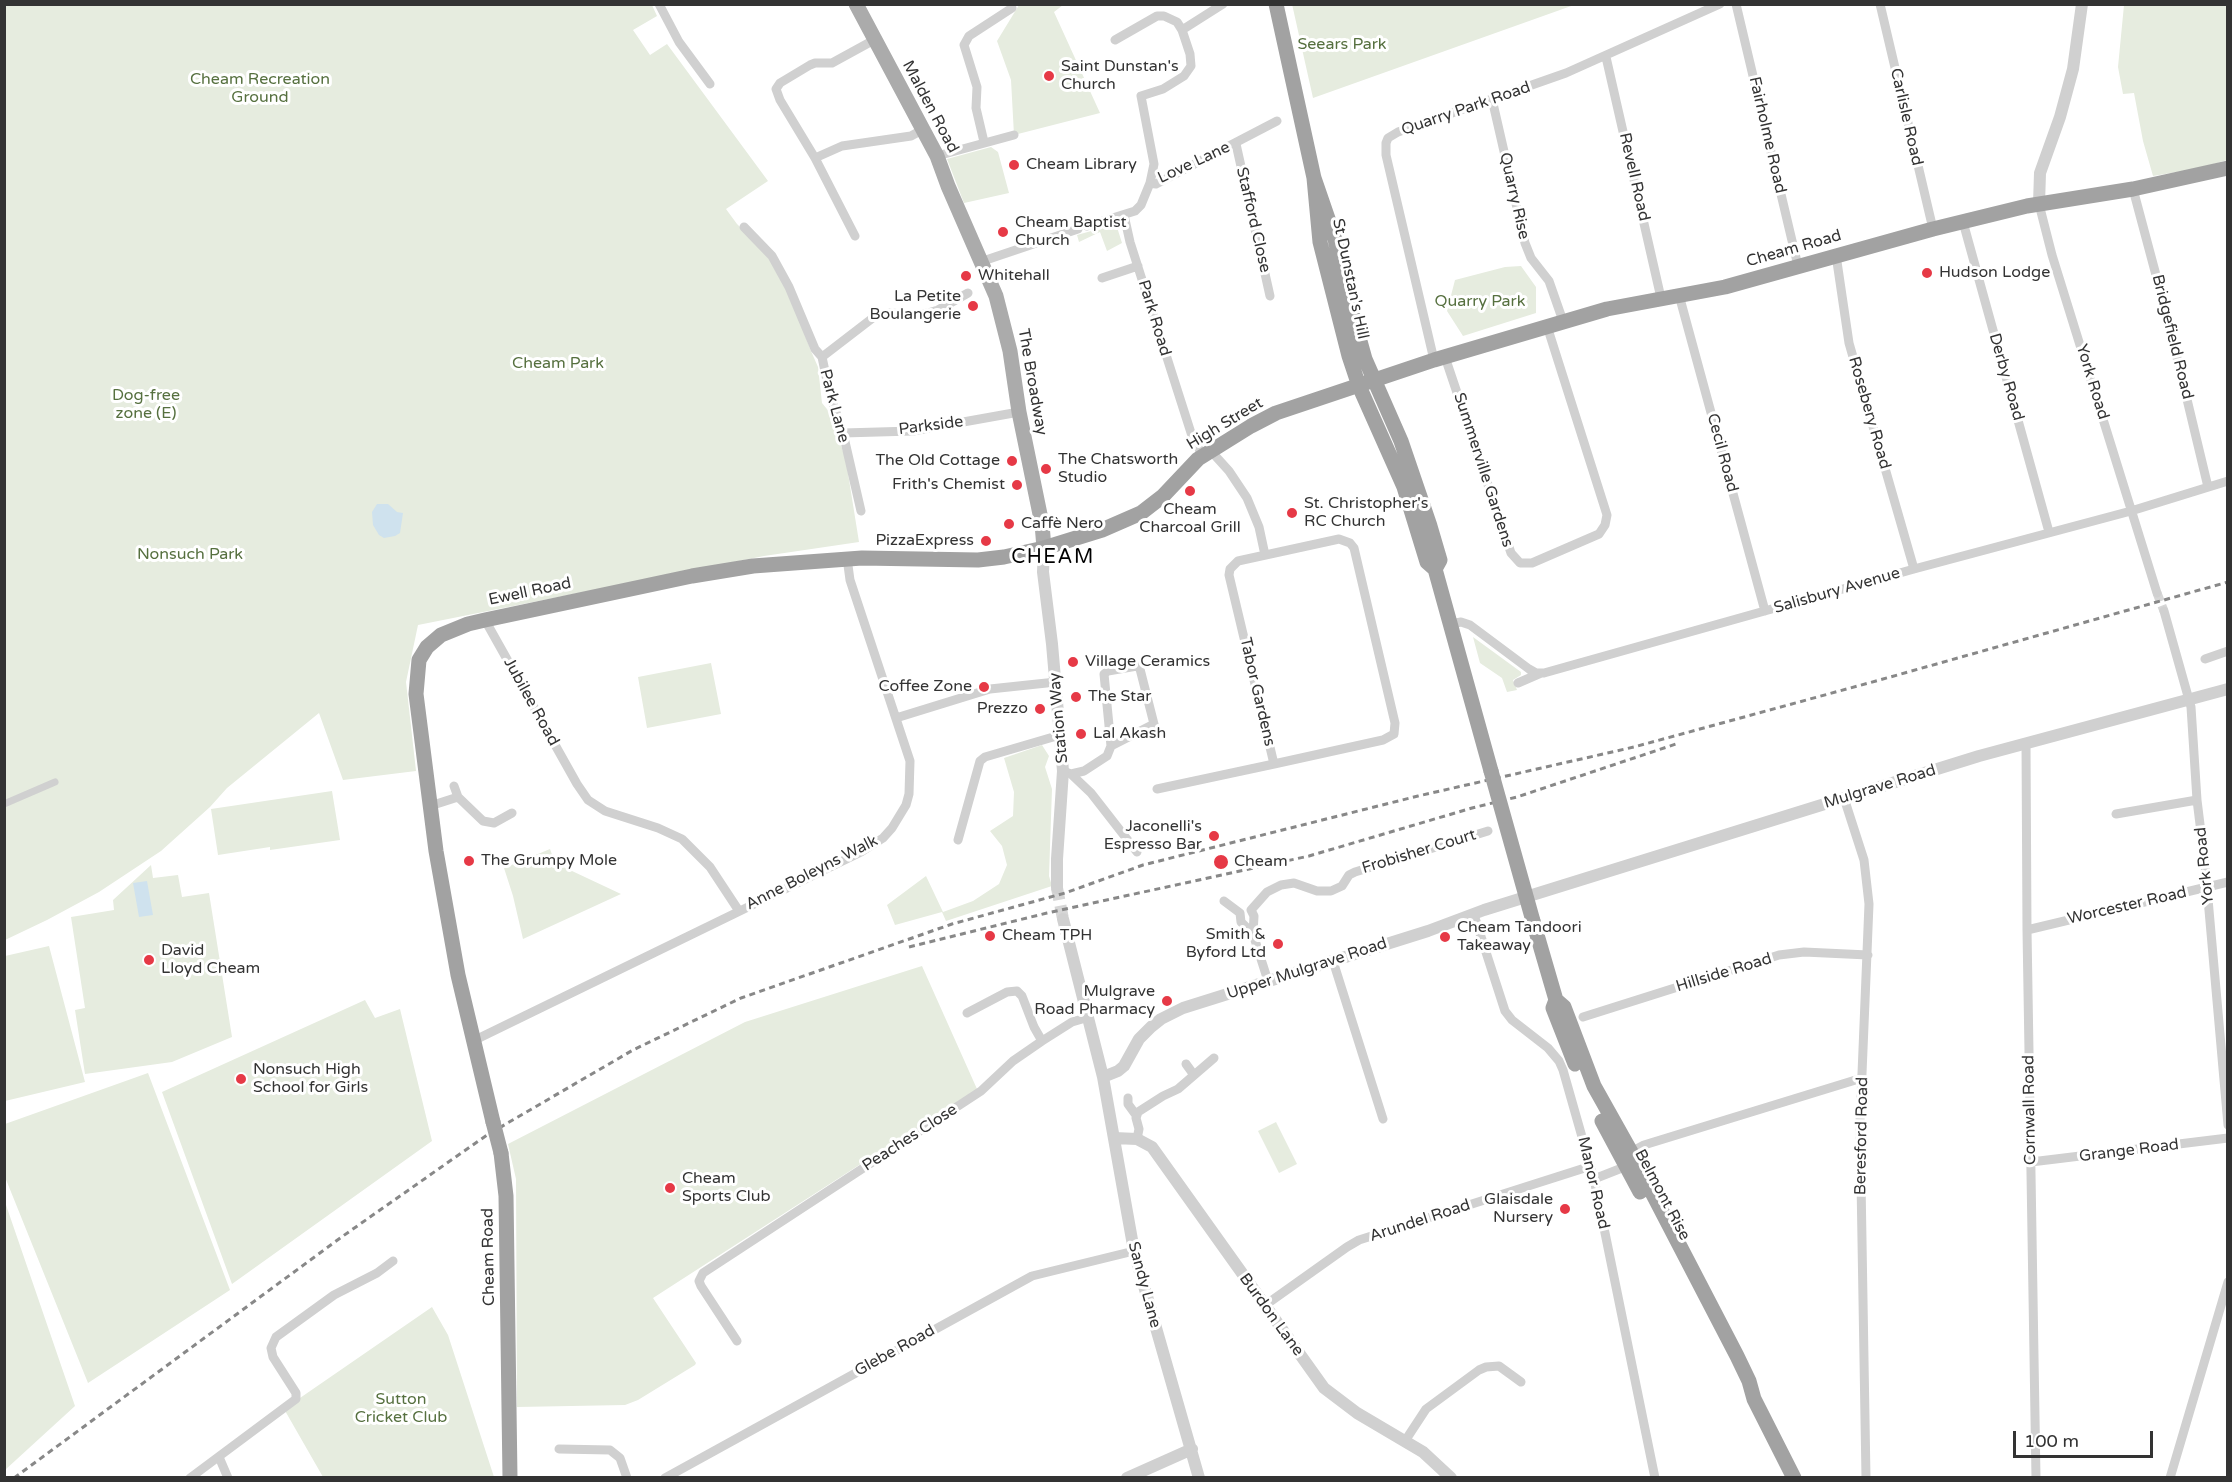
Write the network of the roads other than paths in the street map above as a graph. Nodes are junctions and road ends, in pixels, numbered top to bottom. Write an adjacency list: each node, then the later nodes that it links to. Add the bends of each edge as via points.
1 (659, 4): 16 (street, via 679,42)
2 (856, 4): 13 (main road, Malden Road)
3 (1223, 4): 12 (street)
4 (1276, 4): 26 (highway, St Dunstan's Hill)
5 (1720, 4): 15 (street, Quarry Park Road)
6 (1736, 4): 38 (street, Fairholme Road)
7 (1880, 4): 33 (street, Carlisle Road)
8 (2082, 4): 29 (street, via 2073,69 2040,173)
9 (1012, 8): 10 (street)
10 (994, 19): 11 (street); 21 (street, via 969,36 964,45 977,87 976,115)
11 (1000, 29)
12 (1182, 30): 14 (street, via 1171,18 1157,16); 27 (street, via 1190,54 1189,71 1176,83 1141,96 1154,164)
13 (874, 40): 19 (main road, Malden Road); 24 (street, via 828,64 810,65 777,86 776,92)
14 (1115, 40)
15 (1606, 57): 17 (street, Quarry Park Road); 43 (street, Revell Road)
16 (710, 84)
17 (1492, 99): 44 (street, Quarry Rise, via 1525,243 1549,281); 47 (street, Quarry Park Road, via 1398,132 1386,143 1388,166)
18 (1276, 121): 22 (street, Love Lane)
19 (922, 130): 23 (main road, Malden Road); 24 (street, via 911,136 842,146)
20 (1014, 135): 21 (street)
21 (984, 142): 23 (street)
22 (1236, 144): 27 (street, Love Lane, via 1156,184); 42 (street, Stafford Close)
23 (937, 156): 36 (main road, Malden Road)
24 (815, 158): 34 (street)
25 (2228, 168): 28 (highway, Cheam Road)
26 (1314, 178): 48 (highway, St Dunstan's Hill); 49 (highway, St Dunstan's Hill, via 1320,242)
27 (1150, 183): 30 (street, Love Lane, via 1138,208)
28 (2133, 189): 29 (highway, Cheam Road); 54 (street, Bridgefield Road)
29 (2039, 204): 31 (highway, Cheam Road); 56 (street, York Road)
30 (1124, 214): 36 (street); 37 (street, Park Road)
31 (1963, 222): 33 (highway, Cheam Road); 57 (street, Derby Road)
32 (744, 227): 46 (street, via 772,256)
33 (1933, 229): 35 (highway, Cheam Road)
34 (855, 236)
35 (1836, 255): 38 (highway, Cheam Road); 62 (street, Rosebery Road, via 1852,356)
36 (980, 262): 50 (main road, The Broadway, via 999,303)
37 (1138, 266): 39 (street); 52 (street, Park Road, via 1192,436)
38 (1798, 267): 41 (highway, Cheam Road, via 1725,288)
39 (1102, 278)
40 (968, 293): 46 (street, Park Lane, via 928,313 874,317)
41 (1679, 295): 43 (highway, Cheam Road); 64 (street, Cecil Road)
42 (1270, 296)
43 (1661, 298): 44 (highway, Cheam Road)
44 (1563, 321): 45 (highway, Cheam Road)
45 (1547, 326): 47 (highway, Cheam Road); 47 (street, Summerville Gardens, via 1607,515 1599,534 1537,562 1520,563 1510,553)
46 (822, 357): 51 (street, Park Lane)
47 (1443, 362): 48 (highway, Cheam Road)
48 (1374, 380): 49 (highway, High Street); 61 (highway, St Dunstan's Hill, via 1418,488 1440,560)
49 (1359, 386): 52 (highway, High Street, via 1281,411); 61 (highway, St Dunstan's Hill, via 1404,487 1426,562)
50 (1019, 412): 51 (street, Parkside, via 912,431); 58 (main road, The Broadway)
51 (843, 433): 55 (street, Park Lane)
52 (1206, 453): 58 (highway, High Street, via 1140,513); 59 (street, Park Road, via 1229,471 1247,498)
53 (2228, 481): 54 (street, Salisbury Avenue)
54 (2208, 487): 56 (street, Salisbury Avenue)
55 (861, 511)
56 (2131, 511): 57 (street, Salisbury Avenue); 63 (street, York Road)
57 (2049, 532): 62 (street, Salisbury Avenue)
58 (1044, 548): 60 (highway, Ewell Road, via 978,560); 71 (street, Station Way, via 1043,572)
59 (1265, 555): 79 (street, Tabor Gardens, via 1239,561 1229,575); 79 (street, Tabor Gardens, via 1339,539 1354,548 1395,723 1394,734 1389,738)
60 (847, 558): 66 (highway, Ewell Road, via 724,570); 75 (street, Anne Boleyns Walk, via 865,636)
61 (1435, 568): 67 (highway, Belmont Rise)
62 (1914, 569): 64 (street, Salisbury Avenue)
63 (2157, 593)
64 (1765, 611): 70 (street, Salisbury Avenue)
65 (2164, 611): 74 (street, York Road)
66 (485, 620): 88 (highway, Ewell Road, via 441,635 419,660 416,694); 100 (street, Jubilee Road, via 588,800 618,816 672,833 688,844 710,867)
67 (1451, 624): 70 (street, via 1470,625 1529,669); 126 (highway, Belmont Rise, bridge, via 1556,1000 1553,1008 1587,1094)
68 (2228, 651): 69 (street)
69 (2205, 659)
70 (1544, 673): 72 (street, Salisbury Avenue)
71 (1056, 682): 75 (street, via 990,689); 76 (street, Station Way)
72 (1518, 683)
73 (2228, 689): 74 (street, Mulgrave Road)
74 (2189, 700): 77 (street, Mulgrave Road); 86 (street, York Road)
75 (896, 718): 100 (street, Anne Boleyns Walk, via 910,761 911,783 906,805 892,828 861,852)
76 (1060, 735): 80 (street, Station Way); 92 (street, via 980,761)
77 (2026, 743): 85 (street, Mulgrave Road); 104 (street, Cornwall Road)
78 (1111, 746): 78 (street, via 1154,724 1137,666 1104,674); 80 (street, via 1107,756 1084,771)
79 (1274, 764): 83 (street)
80 (1067, 773): 93 (street, via 1091,793); 96 (street, Station Way, via 1057,859)
81 (56, 782): 87 (street)
82 (454, 786): 84 (street)
83 (1157, 789)
84 (459, 797): 88 (street); 89 (street, via 483,821 494,823)
85 (1844, 798): 97 (street, Mulgrave Road); 106 (street, Beresford Road, via 1866,873)
86 (2197, 800): 90 (street); 95 (street, York Road)
87 (4, 804)
88 (430, 806): 112 (highway, Ewell Road, via 456,965)
89 (512, 813)
90 (2116, 814)
91 (1488, 831): 99 (street, Frobisher Court, via 1355,872 1338,889 1317,891 1287,883 1274,888)
92 (958, 840)
93 (1137, 852)
94 (2228, 882): 95 (street, Worcester Road)
95 (2208, 887): 104 (street, Worcester Road); 122 (street, York Road)
96 (1058, 888)
97 (1535, 894): 102 (street, Upper Mulgrave Road)
98 (1224, 902): 101 (street)
99 (1251, 910): 101 (street); 105 (street)
100 (739, 911): 112 (street, Anne Boleyns Walk)
101 (1240, 913): 105 (street, via 1241,921)
102 (1474, 915): 107 (street, Upper Mulgrave Road); 128 (street, Manor Road, via 1505,1011 1559,1060)
103 (1063, 919): 110 (street)
104 (2027, 930): 127 (street, Cornwall Road)
105 (1253, 934): 108 (street)
106 (1868, 955): 111 (street, Hillside Road, via 1804,951 1779,955); 117 (street, Beresford Road)
107 (1333, 961): 108 (street, Upper Mulgrave Road); 121 (street)
108 (1268, 981): 118 (street, Upper Mulgrave Road, via 1161,1018 1139,1039 1121,1070)
109 (967, 1013): 113 (street, via 1007,992 1017,991)
110 (1089, 1017): 113 (street, Peaches Close, via 1072,1022); 118 (street)
111 (1583, 1017)
112 (475, 1040): 142 (highway, Cheam Road, bridge, via 501,1153 506,1196)
113 (1042, 1041): 134 (street, Peaches Close, via 981,1091 731,1260 703,1273 699,1281)
114 (1214, 1058): 116 (street)
115 (1186, 1064): 116 (street)
116 (1194, 1075): 120 (street)
117 (1863, 1078): 126 (street, via 1652,1143); 150 (street, Beresford Road, via 1860,1176)
118 (1105, 1082): 123 (street, Sandy Lane)
119 (1128, 1098): 120 (street)
120 (1136, 1115): 125 (street)
121 (1383, 1119)
122 (2228, 1125)
123 (1114, 1138): 125 (street); 130 (street, Sandy Lane)
124 (2228, 1138): 127 (street, Grange Road)
125 (1137, 1139): 133 (street, Burdon Lane, via 1148,1143 1159,1156)
126 (1629, 1159): 129 (street); 149 (highway, Belmont Rise, via 1729,1362 1754,1399)
127 (2031, 1162): 151 (street, Cornwall Road)
128 (1591, 1166): 129 (street, Manor Road); 133 (street, Arundel Road, via 1359,1240)
129 (1594, 1179): 148 (street, Manor Road)
130 (1134, 1251): 138 (street, Sandy Lane); 144 (street, Glebe Road, via 1032,1276)
131 (393, 1261): 139 (street, via 334,1294 272,1342 273,1357 296,1392 296,1399)
132 (2228, 1282): 152 (street)
133 (1264, 1306): 136 (street, Burdon Lane, via 1324,1388 1344,1405)
134 (737, 1341)
135 (1521, 1382): 136 (street, via 1499,1366 1479,1370 1426,1408)
136 (1405, 1441): 147 (street, Burdon Lane)
137 (559, 1449): 143 (street, via 610,1450 620,1458)
138 (1192, 1449): 145 (street); 146 (street, Sandy Lane)
139 (219, 1457): 140 (street); 141 (street)
140 (190, 1478)
141 (228, 1478)
142 (510, 1478)
143 (627, 1478)
144 (665, 1478)
145 (1127, 1478)
146 (1199, 1478)
147 (1451, 1478)
148 (1655, 1478)
149 (1794, 1478)
150 (1866, 1478)
151 (2036, 1478)
152 (2170, 1478)

